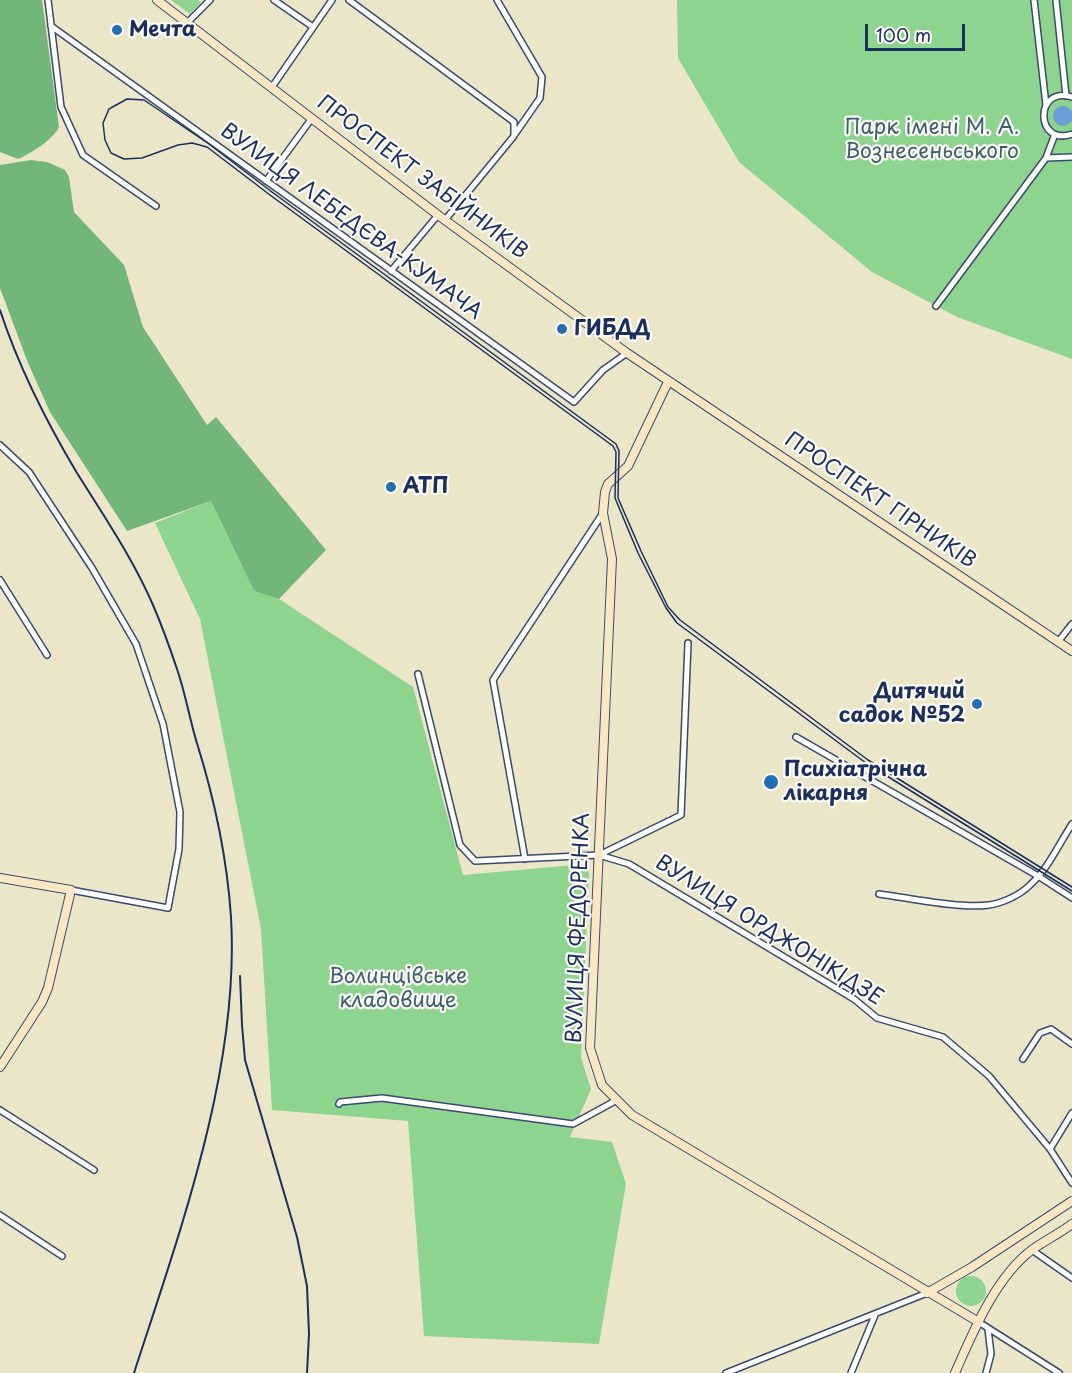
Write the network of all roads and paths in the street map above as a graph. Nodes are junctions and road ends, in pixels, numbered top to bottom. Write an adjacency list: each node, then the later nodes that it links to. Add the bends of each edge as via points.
1 (48, 0): 11 (street)
2 (157, 0): 10 (main road, ПРОСПЕКТ ЗАБІЙНИКІВ)
3 (210, 0): 10 (street)
4 (274, 0): 12 (street)
5 (332, 0): 12 (street)
6 (349, 0): 19 (street, via 514,122)
7 (497, 0): 19 (street, via 542,77 540,98)
8 (1034, 0): 15 (street)
9 (1056, 0): 14 (street)
10 (187, 23): 13 (main road, ПРОСПЕКТ ЗАБІЙНИКІВ)
11 (51, 26): 22 (street, ВУЛИЦЯ ЛЕБЕДЄВА-КУМАЧА); 23 (street, via 61,107 83,155)
12 (314, 27): 13 (street)
13 (272, 87): 16 (main road, ПРОСПЕКТ ЗАБІЙНИКІВ)
14 (1069, 97): 15 (street, via 1057,97)
15 (1046, 105): 17 (street, via 1045,124)
16 (312, 118): 22 (street); 24 (main road, ПРОСПЕКТ ЗАБІЙНИКІВ)
17 (1055, 134): 18 (street); 21 (street)
18 (1072, 134)
19 (514, 136): 24 (street)
20 (1072, 157): 21 (street)
21 (1046, 158): 26 (street)
22 (266, 181): 25 (street, ВУЛИЦЯ ЛЕБЕДЄВА-КУМАЧА)
23 (156, 206)
24 (441, 218): 25 (street); 27 (main road, ПРОСПЕКТ ЗАБІЙНИКІВ)
25 (391, 271): 27 (street, ВУЛИЦЯ ЛЕБЕДЄВА-КУМАЧА, via 574,402 603,370)
26 (936, 306)
27 (627, 353): 28 (main road, ПРОСПЕКТ ЗАБІЙНИКІВ)
28 (668, 382): 30 (main road, ВУЛИЦЯ ФЕДОРЕНКА, via 628,466 608,484); 33 (main road, ПРОСПЕКТ ГІРНИКІВ)
29 (0, 445): 44 (street, via 29,472 136,644 163,724 180,812 179,849 168,908)
30 (603, 513): 40 (main road, ВУЛИЦЯ ФЕДОРЕНКА, via 612,559); 41 (street, via 493,680)
31 (0, 580): 36 (street)
32 (1072, 624): 33 (street)
33 (1058, 642): 35 (main road, ПРОСПЕКТ ГІРНИКІВ)
34 (688, 643): 40 (street, via 681,815)
35 (1072, 651)
36 (47, 655)
37 (418, 674): 41 (street, via 460,846 476,861)
38 (796, 737): 42 (street)
39 (1072, 824): 42 (street)
40 (599, 855): 41 (street); 50 (main road, ВУЛИЦЯ ФЕДОРЕНКА, via 590,1048 602,1085); 54 (street, ВУЛИЦЯ ОРДЖОНІКІДЗЕ, via 629,864 854,999 877,1018 943,1037 989,1076)
41 (525, 858)
42 (1038, 876): 45 (street, via 1012,898 990,905); 46 (street)
43 (0, 878): 44 (main road)
44 (71, 890): 49 (main road, via 48,988)
45 (879, 894)
46 (1072, 898)
47 (1072, 1044): 48 (street, via 1051,1029 1040,1033)
48 (1023, 1059)
49 (0, 1067)
50 (617, 1100): 51 (street, via 573,1124 382,1098); 63 (main road, ВУЛИЦЯ ФЕДОРЕНКА, via 632,1114)
51 (339, 1104)
52 (0, 1110): 55 (street)
53 (1072, 1113): 54 (street)
54 (1050, 1149): 56 (street, ВУЛИЦЯ ОРДЖОНІКІДЗЕ)
55 (94, 1170)
56 (1072, 1183)
57 (1072, 1201): 63 (main road)
58 (0, 1215): 61 (street)
59 (1072, 1224): 60 (main road)
60 (1032, 1250): 62 (street); 65 (main road, via 1012,1268)
61 (62, 1256)
62 (1072, 1278)
63 (927, 1293): 64 (street); 65 (main road, ВУЛИЦЯ ФЕДОРЕНКА)
64 (875, 1315): 67 (street); 68 (street)
65 (977, 1321): 66 (street); 69 (main road)
66 (988, 1329): 70 (street, via 991,1354); 71 (street)
67 (726, 1373)
68 (851, 1373)
69 (955, 1373)
70 (986, 1373)
71 (1059, 1373)

